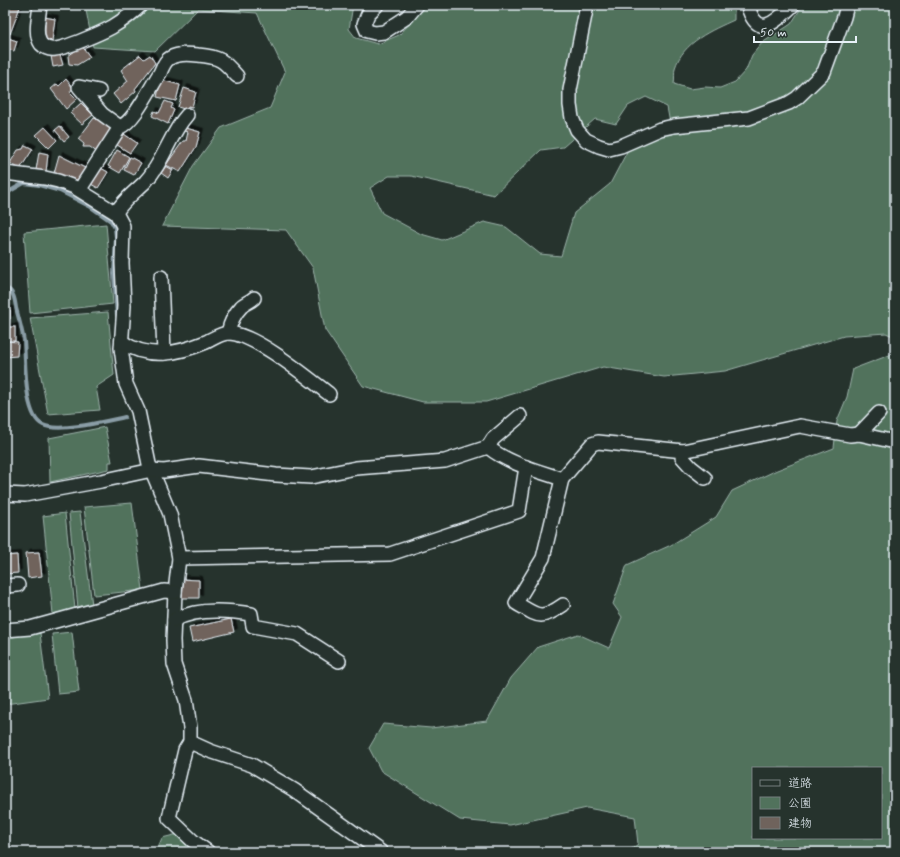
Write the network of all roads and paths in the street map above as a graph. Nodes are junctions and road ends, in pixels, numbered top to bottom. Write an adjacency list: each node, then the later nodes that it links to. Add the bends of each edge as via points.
1 (40, 5): 2 (street, via 37,36 46,48 55,49 111,28)
2 (141, 5)
3 (377, 5): 4 (street, via 368,14 364,24 367,31 375,33 384,32 407,17)
4 (417, 5)
5 (587, 5): 7 (street, via 570,90 570,105 577,130 586,140 609,149 660,129 749,118 789,103 824,72)
6 (793, 5): 8 (street, via 764,26 756,23)
7 (847, 5)
8 (750, 7)
9 (237, 76): 12 (street, via 217,58 180,55 170,58 139,108)
10 (99, 91): 12 (street, via 79,86 102,114)
11 (187, 114): 15 (street, via 177,126 153,172 118,207)
12 (120, 127): 14 (street)
13 (5, 173): 14 (street, via 58,180)
14 (80, 189): 15 (street)
15 (116, 213): 19 (street, via 123,226)
16 (161, 278): 20 (street)
17 (254, 298): 18 (street, via 240,307)
18 (228, 333): 20 (street, via 179,351); 21 (street, via 250,338 270,350)
19 (122, 342): 20 (street, via 145,352); 29 (street, via 126,384 138,411)
20 (164, 353)
21 (329, 394)
22 (879, 413): 24 (street)
23 (520, 416): 26 (street, via 493,439)
24 (859, 434): 25 (street); 27 (street, via 850,435 800,426)
25 (895, 442)
26 (488, 447): 28 (street, via 494,453); 29 (street, via 445,461 356,468 311,477 199,466 164,471)
27 (683, 451): 30 (street, via 682,457); 31 (street, via 598,442 592,444)
28 (526, 467): 31 (street); 33 (street, via 519,511 390,554)
29 (152, 470): 32 (street, via 25,495); 33 (street, via 170,514)
30 (705, 478)
31 (562, 479): 35 (street, via 543,558 516,603 537,616 555,611)
32 (5, 494)
33 (179, 558): 34 (street)
34 (174, 592): 36 (street); 37 (street, via 164,591 30,628)
35 (563, 605)
36 (174, 620): 38 (street, via 208,612 251,614 253,626 297,634); 39 (street, via 174,664 186,700)
37 (5, 630)
38 (339, 661)
39 (190, 742): 40 (street, via 185,750 169,818); 41 (street, via 252,765 294,790)
40 (208, 852)
41 (381, 852)

